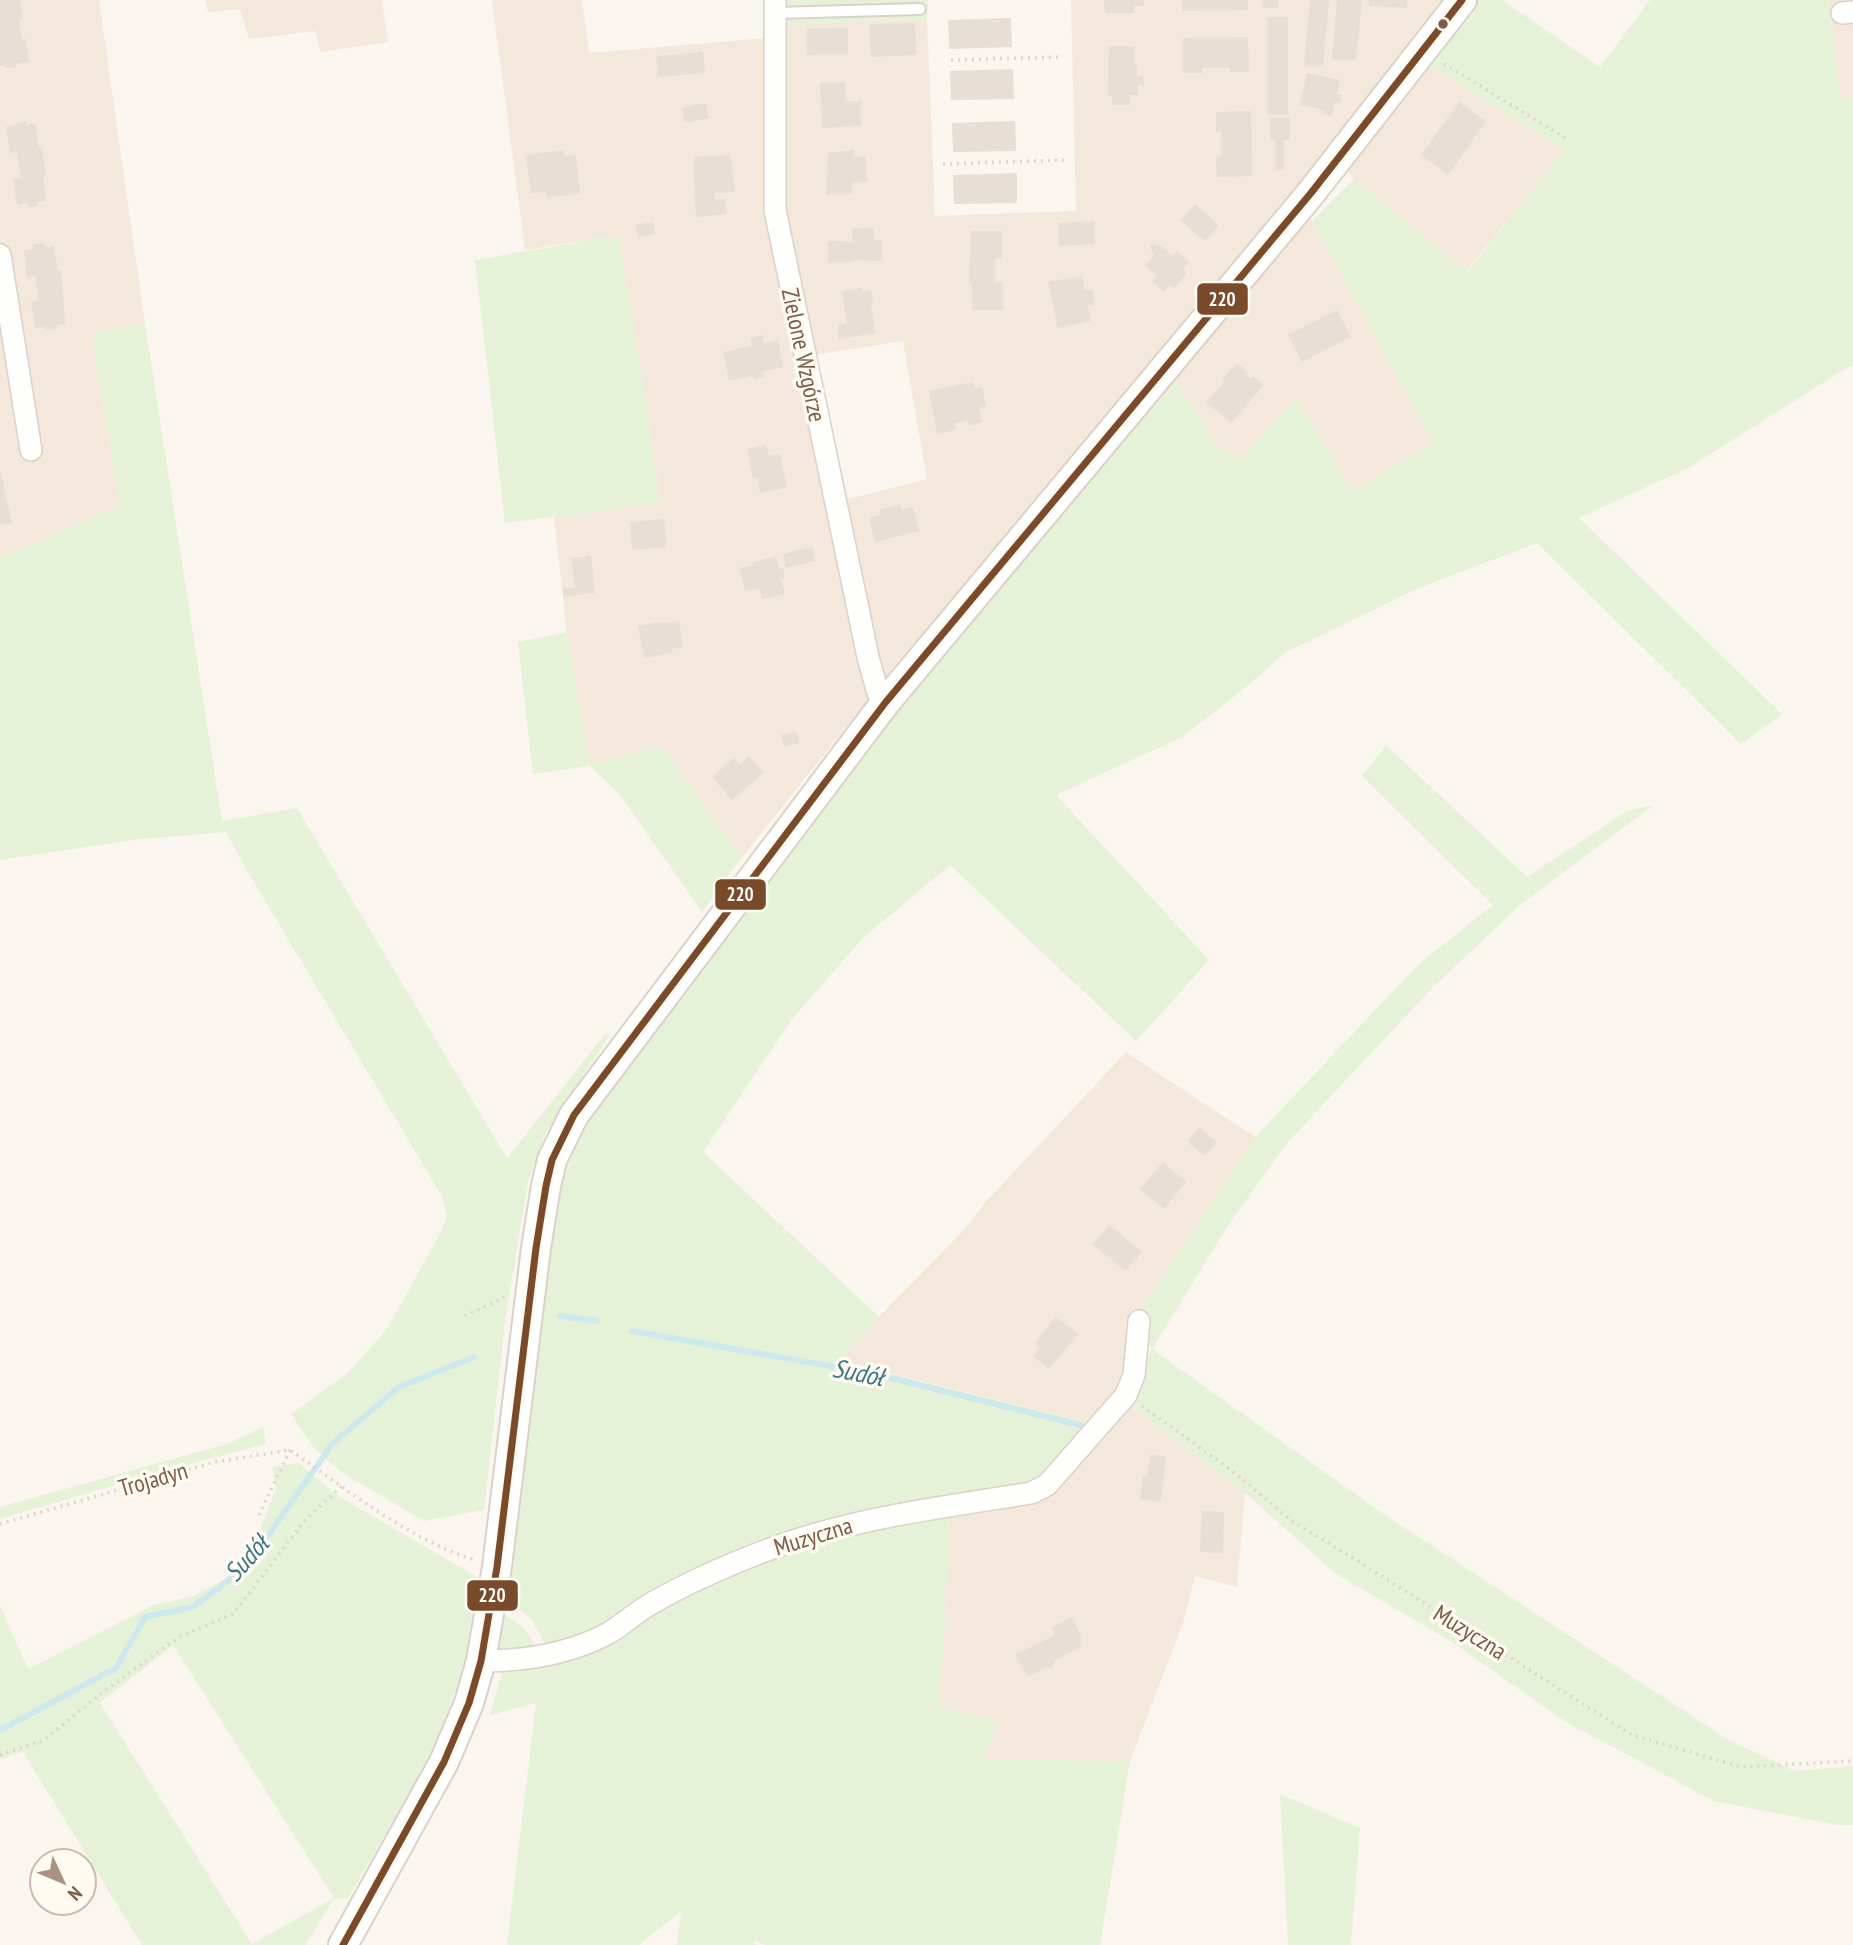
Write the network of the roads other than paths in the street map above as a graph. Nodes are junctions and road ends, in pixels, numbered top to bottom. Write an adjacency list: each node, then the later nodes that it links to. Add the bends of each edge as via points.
1 (1462, 0): 6 (street, via 1311,193)
2 (775, 6): 3 (lane); 6 (street, Zielone Wzgórze, via 775,209 868,657)
3 (920, 9)
4 (0, 255): 5 (street)
5 (31, 450)
6 (885, 703): 8 (street, via 574,1115 552,1160)
7 (1139, 1321): 8 (street, Muzyczna, via 1134,1375 1126,1395 1047,1485 1031,1493 835,1527 696,1579 584,1644 519,1661)
8 (481, 1661): 9 (street, via 444,1762)
9 (343, 1945)

